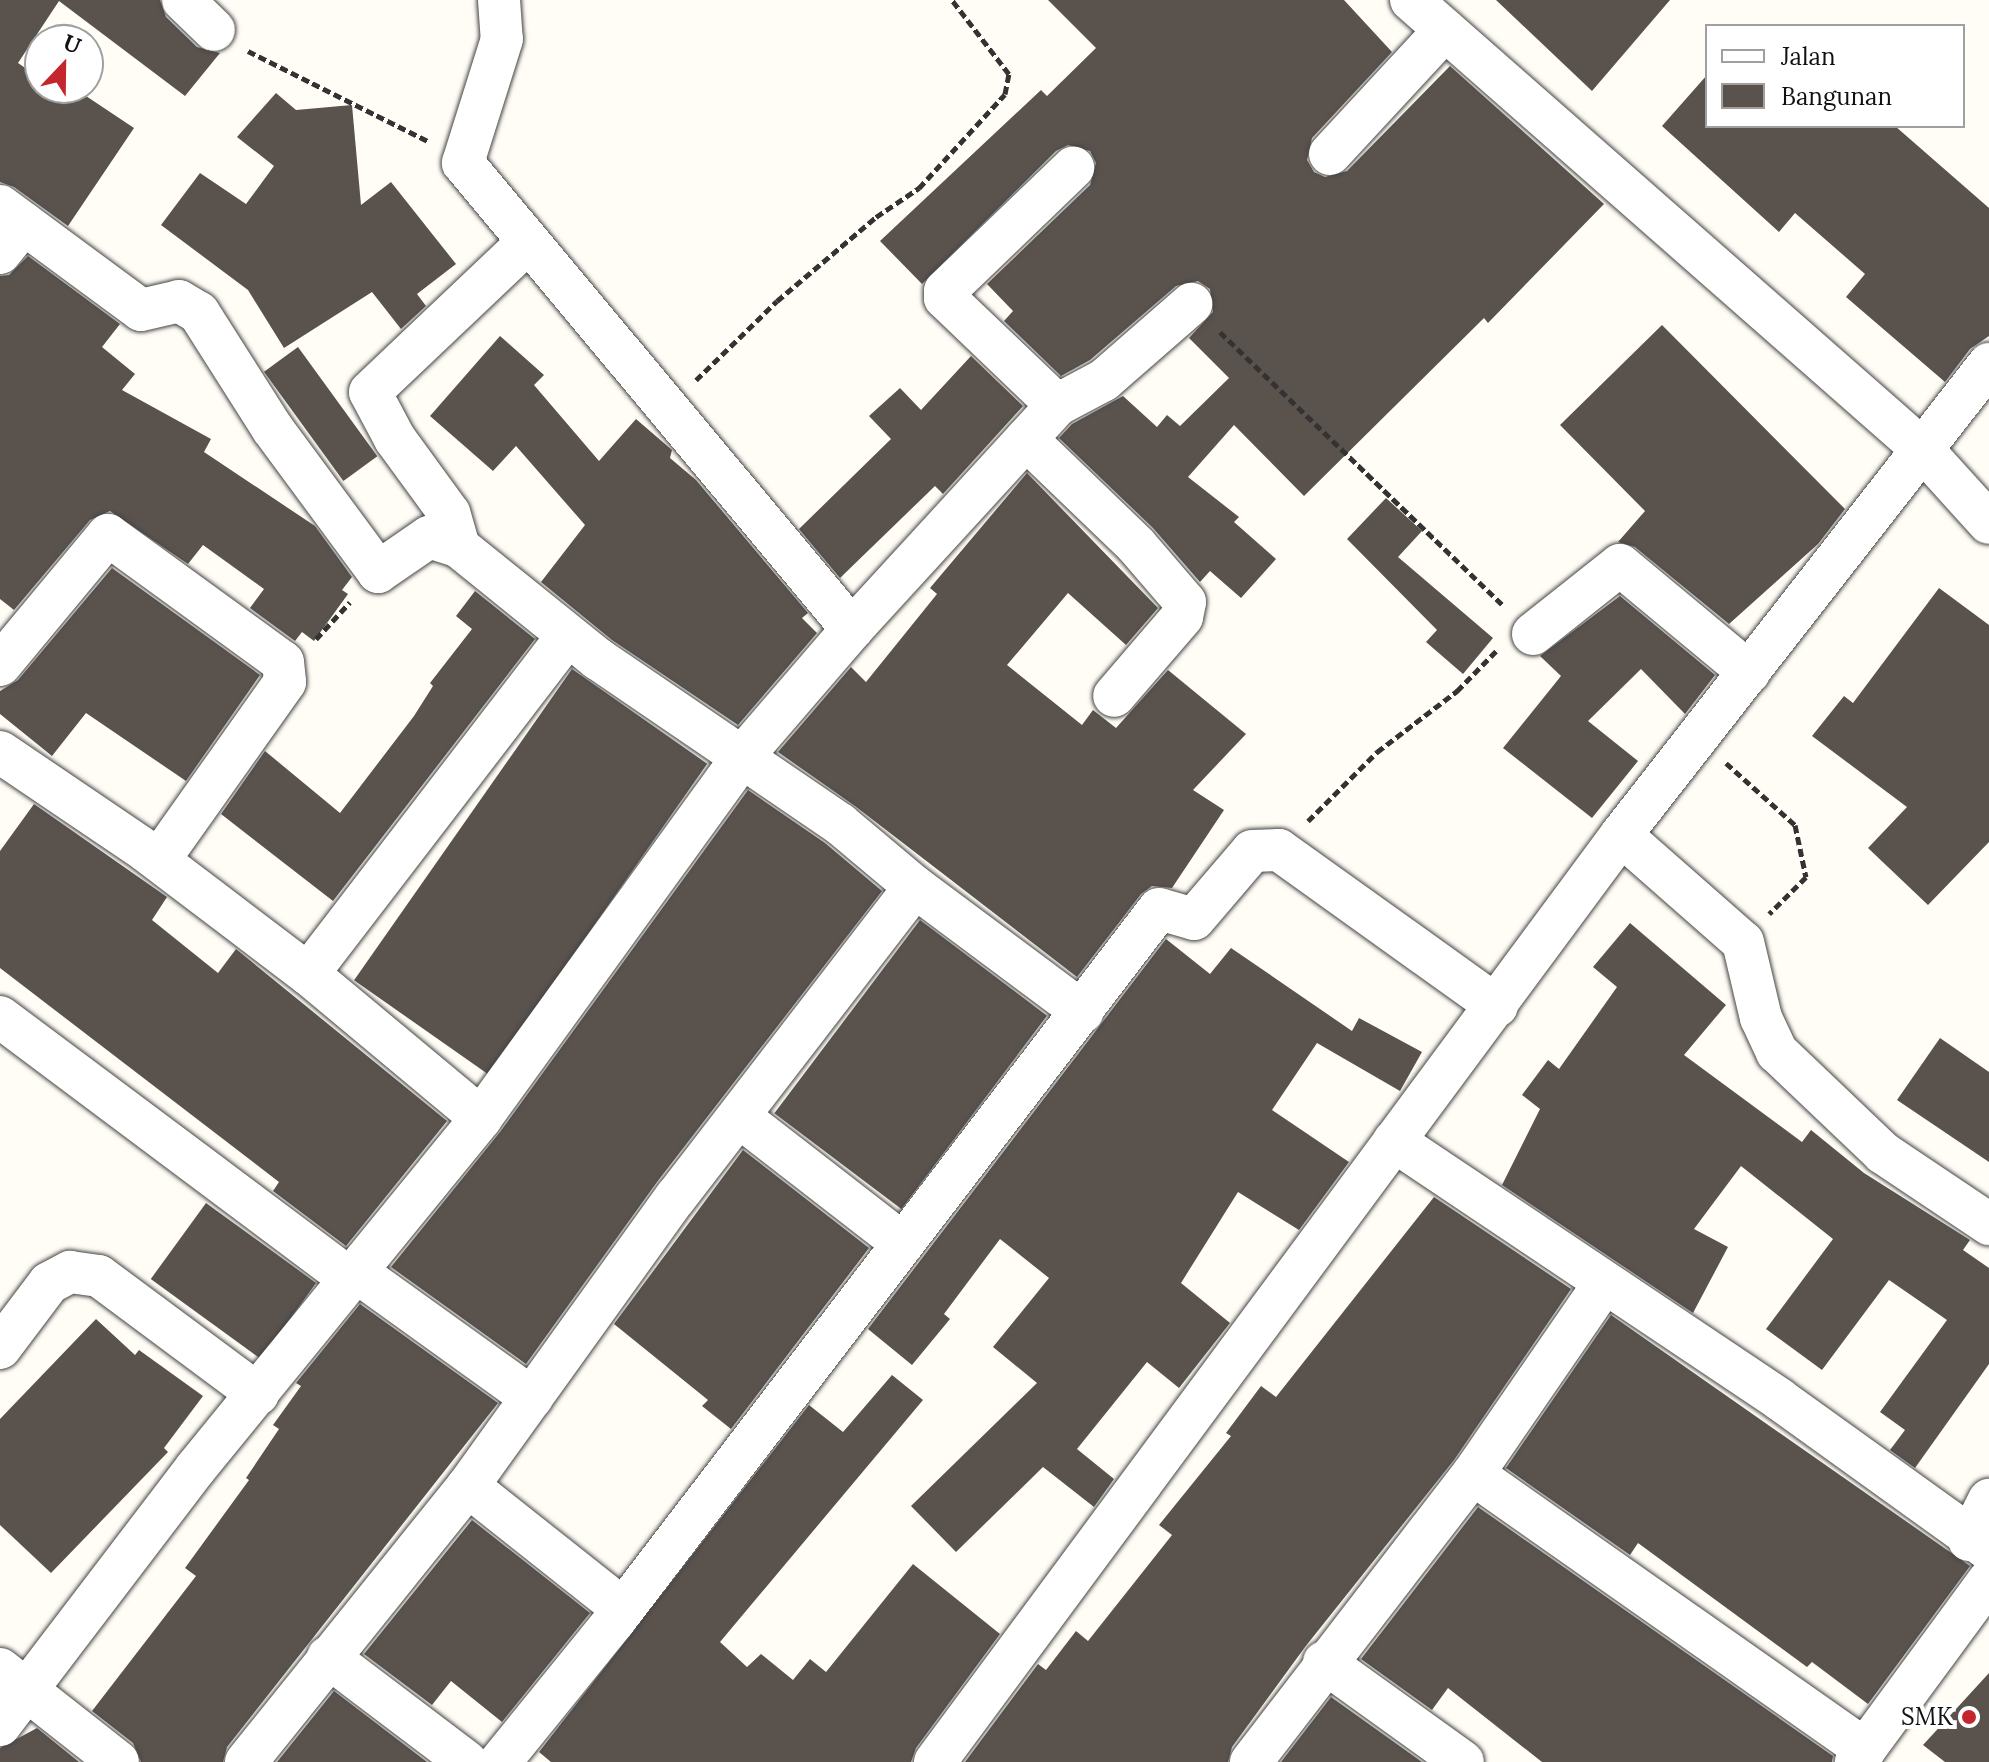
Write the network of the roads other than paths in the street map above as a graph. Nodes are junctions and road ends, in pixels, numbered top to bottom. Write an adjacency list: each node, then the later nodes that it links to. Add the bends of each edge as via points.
1 (183, 0): 4 (street)
2 (499, 0): 9 (street, via 502,39 463,163)
3 (1411, 0): 5 (street)
4 (214, 30)
5 (1445, 30): 6 (street); 14 (street)
6 (1330, 154)
7 (1073, 168): 12 (street, via 945,291 954,308)
8 (8, 227): 16 (street, via 141,310 179,301 199,313 272,428 378,572 429,537)
9 (526, 244): 16 (street, via 370,392 395,439 449,513); 17 (street)
10 (1191, 304): 12 (street, via 1104,380)
11 (1989, 364): 14 (street)
12 (1057, 405): 13 (street)
13 (1026, 439): 17 (street); 22 (street, via 1136,545 1185,602 1182,617)
14 (1921, 448): 15 (street); 21 (street)
15 (1989, 523)
16 (459, 547): 19 (street)
17 (852, 629): 23 (street)
18 (1533, 634): 21 (street, via 1620,565)
19 (567, 636): 23 (street); 28 (street)
20 (0, 665): 26 (street, via 108,535 283,662 285,682)
21 (1749, 672): 25 (street)
22 (1114, 696)
23 (742, 757): 27 (street, via 840,824); 32 (street)
24 (4, 763): 26 (street)
25 (1621, 835): 29 (street); 35 (street, via 1743,942 1761,1018 1777,1052 1883,1153)
26 (159, 860): 28 (street)
27 (915, 887): 30 (street); 33 (street)
28 (308, 974): 32 (street)
29 (1497, 1006): 30 (street, via 1279,850 1252,851 1194,919 1159,909); 34 (street)
30 (1083, 1012): 36 (street)
31 (0, 1017): 37 (street)
32 (481, 1118): 37 (street)
33 (741, 1118): 36 (street); 41 (street, via 676,1197)
34 (1394, 1141): 38 (street); 57 (street)
35 (1989, 1224)
36 (901, 1242): 47 (street)
37 (355, 1277): 40 (street); 41 (street)
38 (1603, 1285): 42 (street); 45 (street, via 1779,1399)
39 (0, 1348): 40 (street, via 49,1283 70,1272 99,1276)
40 (258, 1394): 50 (street)
41 (532, 1398): 43 (street)
42 (1473, 1474): 49 (street); 52 (street)
43 (468, 1486): 47 (street); 48 (street)
44 (1989, 1500): 45 (street)
45 (1979, 1545)
46 (1989, 1580): 52 (street)
47 (623, 1609): 56 (street)
48 (328, 1657): 54 (street); 55 (street)
49 (1324, 1662): 58 (street); 59 (street)
50 (14, 1680): 51 (street); 53 (street)
51 (0, 1725)
52 (1860, 1755)
53 (118, 1762)
54 (246, 1762)
55 (467, 1762)
56 (500, 1762)
57 (935, 1762)
58 (1251, 1762)
59 (1463, 1762)

